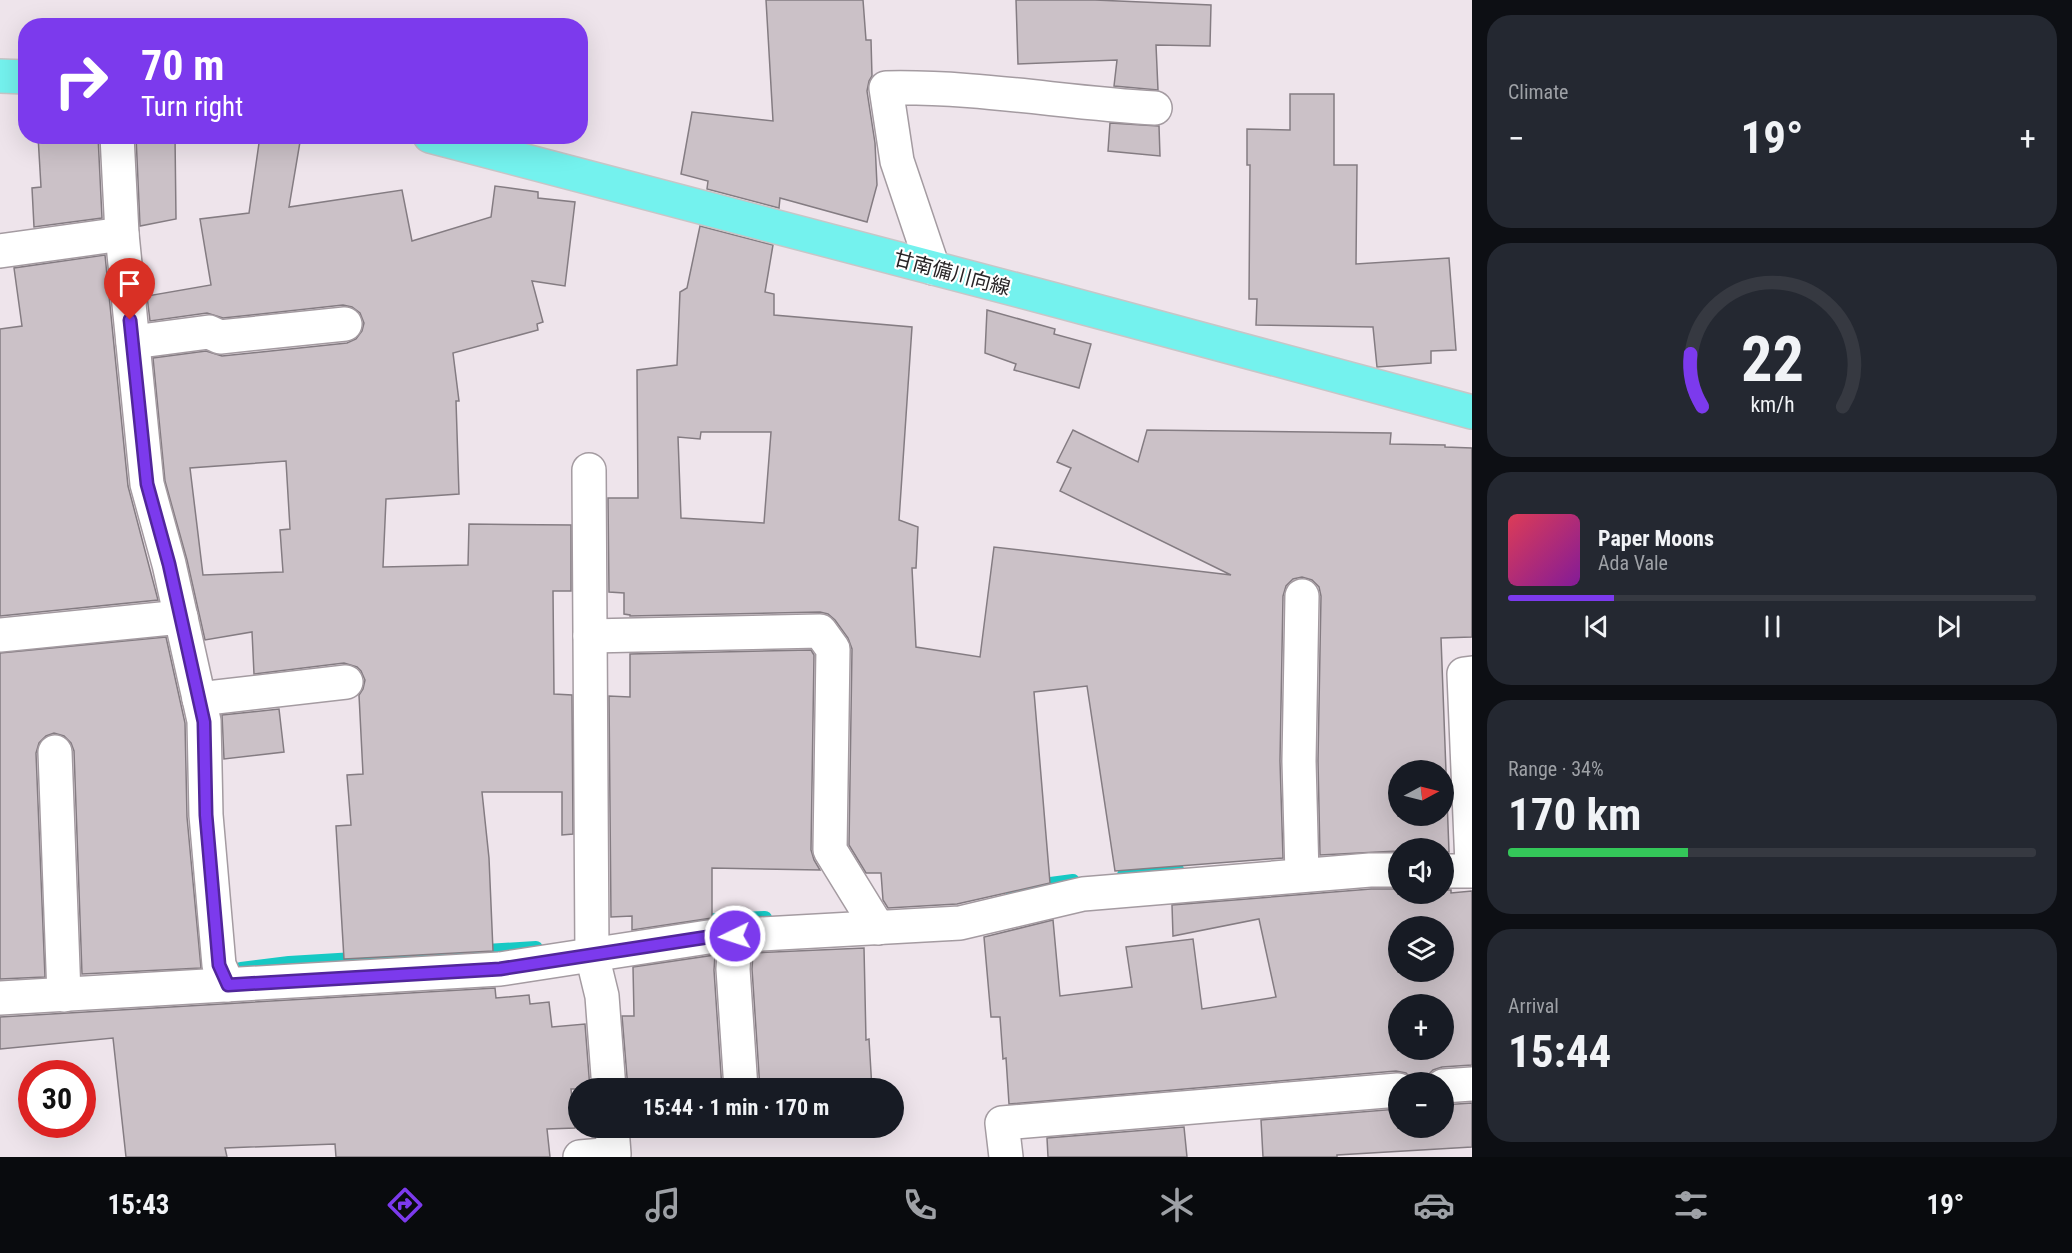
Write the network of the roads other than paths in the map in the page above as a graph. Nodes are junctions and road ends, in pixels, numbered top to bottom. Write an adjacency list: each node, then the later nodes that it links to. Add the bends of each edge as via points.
1 (0, 76): 2 (main road)
2 (18, 77)
3 (1155, 108): 8 (street, via 934,87 886,88 897,161)
4 (117, 144): 6 (street)
5 (460, 144): 8 (main road, 甘南備川向線)
6 (122, 234): 7 (street); 10 (street)
7 (0, 251)
8 (933, 268): 11 (main road, 甘南備川向線)
9 (345, 324): 10 (street, via 220,337 208,332)
10 (133, 342): 14 (street, via 147,484)
11 (1472, 412)
12 (589, 470): 16 (street)
13 (1302, 596): 25 (street, via 1299,761)
14 (181, 617): 15 (street); 19 (street)
15 (0, 635)
16 (590, 636): 26 (street, via 820,631 833,649 830,850); 28 (street)
17 (1472, 673): 21 (street, via 1464,674)
18 (346, 682): 19 (street)
19 (199, 699): 29 (street, via 204,722 206,815 219,965)
20 (55, 753): 30 (street)
21 (1472, 865)
22 (1388, 870): 25 (street)
23 (1454, 871): 24 (street)
24 (1472, 872)
25 (1302, 875): 26 (street, via 1083,894 960,924)
26 (878, 928): 27 (street)
27 (735, 936): 28 (street); 33 (street, via 733,969)
28 (592, 955): 29 (street, via 500,969); 32 (street, via 602,996)
29 (228, 985): 30 (street)
30 (64, 995): 31 (street)
31 (0, 998)
32 (608, 1078)
33 (740, 1078)
34 (1472, 1084): 35 (street)
35 (1454, 1085)
36 (1388, 1091): 39 (street, via 1002,1123)
37 (613, 1138): 38 (street, via 614,1154)
38 (580, 1157)
39 (1006, 1157)

